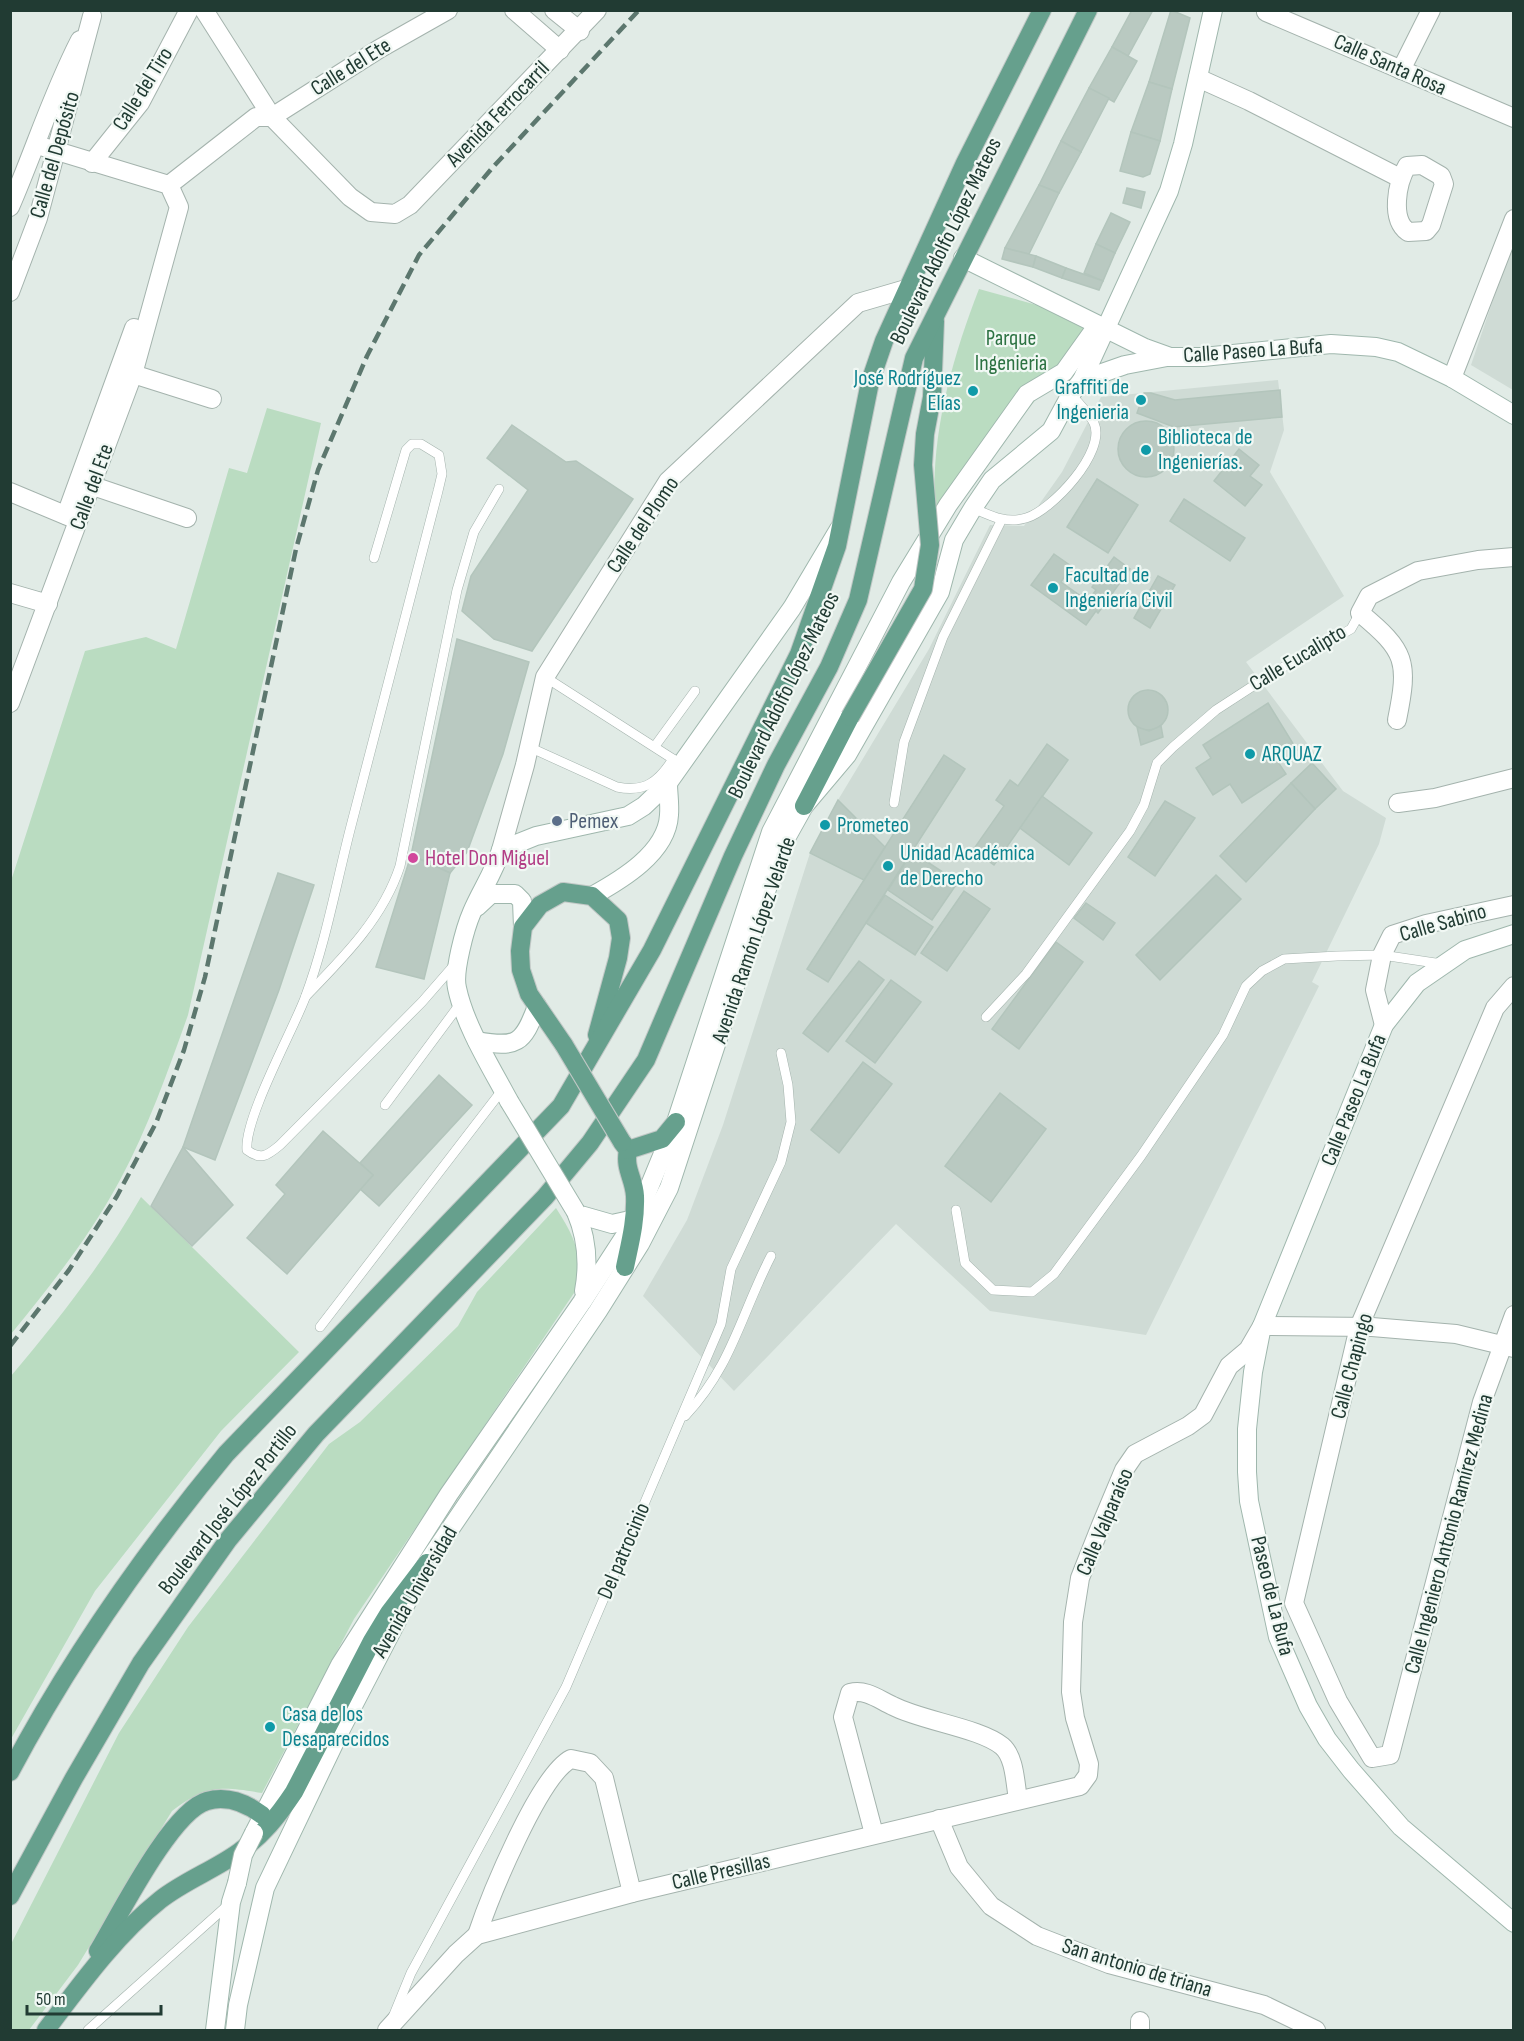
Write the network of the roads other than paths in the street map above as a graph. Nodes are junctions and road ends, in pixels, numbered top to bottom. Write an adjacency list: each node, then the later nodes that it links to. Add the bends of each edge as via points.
1 (189, 10): 22 (street, Calle del Tiro, via 140,103)
2 (204, 10): 18 (street)
3 (448, 10): 18 (street, Calle del Ete)
4 (514, 10): 15 (street)
5 (554, 10): 14 (street)
6 (597, 10): 14 (street, Avenida Ferrocarril)
7 (1042, 10): 30 (main road, Boulevard Adolfo López Mateos)
8 (1088, 10): 28 (main road, Boulevard Adolfo López Mateos)
9 (1206, 10): 33 (street, Avenida Ramón López Velarde, via 1162,187)
10 (1213, 10): 17 (street, Avenida Ramón López Velarde)
11 (1431, 10): 16 (street)
12 (1266, 12): 16 (street, Calle Santa Rosa)
13 (93, 13): 20 (street, Calle del Depósito, via 59,81); 21 (street, Calle del Depósito)
14 (580, 31): 15 (street, Avenida Ferrocarril)
15 (560, 50): 18 (street, Avenida Ferrocarril, via 410,205 395,214 370,212 350,197)
16 (1401, 70): 19 (street, Calle Santa Rosa)
17 (1198, 78): 23 (street); 33 (street, Avenida Ramón López Velarde, via 1169,191)
18 (272, 117): 24 (street, Calle del Ete, via 256,117)
19 (1514, 118)
20 (37, 145): 21 (street); 25 (street, Calle del Depósito)
21 (57, 150): 22 (street); 26 (street, Calle del Depósito)
22 (92, 163): 24 (street)
23 (1400, 178)
24 (169, 186): 29 (street, Calle del Ete, via 179,207)
25 (11, 207): 26 (street)
26 (38, 218): 31 (street, Calle del Depósito)
27 (1514, 219): 36 (street)
28 (963, 258): 32 (main road, Boulevard Adolfo López Mateos); 33 (street, Calle Paseo La Bufa)
29 (163, 268): 35 (street, Calle del Ete); 46 (street, Calle del Ete, via 145,298)
30 (906, 289): 49 (main road, Boulevard Adolfo López Mateos, via 870,382); 55 (street, Calle del Plomo, via 858,303 668,481)
31 (10, 292)
32 (936, 311): 66 (main road, bridge, via 932,397 923,465 930,545 923,590); 91 (main road, Boulevard Adolfo López Mateos, via 906,386 858,600 829,667 733,856 646,1060 590,1143)
33 (1103, 325): 34 (street, Calle Paseo La Bufa); 37 (street, Avenida Ramón López Velarde); 40 (street, Avenida Ramón López Velarde, via 1064,372 1027,394)
34 (1170, 357): 36 (street, Calle Paseo La Bufa, via 1359,345 1398,352); 37 (street, via 1125,365)
35 (133, 374): 38 (street); 42 (street, Calle del Ete)
36 (1452, 378): 39 (street, Calle Paseo La Bufa)
37 (1076, 387): 41 (street, Avenida Ramón López Velarde, via 1051,431); 48 (lane, via 1094,424 1092,454 1040,513)
38 (212, 399)
39 (1514, 415)
40 (982, 454): 41 (street); 87 (street, Avenida Ramón López Velarde, via 902,582 771,832)
41 (992, 480): 45 (street, Avenida Ramón López Velarde)
42 (93, 486): 46 (street, Calle del Ete); 47 (street)
43 (499, 489): 77 (lane, via 474,532 457,590 400,866 391,892 337,964)
44 (10, 492): 46 (street)
45 (973, 508): 48 (lane); 66 (street, Avenida Ramón López Velarde, via 954,540 940,592 847,756)
46 (73, 518): 53 (street, Calle del Ete)
47 (187, 518)
48 (1001, 521): 64 (lane, via 943,637 904,742)
49 (841, 525): 63 (street, Boulevard Adolfo López Mateos, via 792,608); 84 (main road, Boulevard Adolfo López Mateos, via 799,654 652,950)
50 (1514, 557): 54 (street, Calle Eucalipto, via 1418,571 1369,596)
51 (374, 558): 77 (lane, via 406,450 412,444 422,444 439,455 442,474 327,930)
52 (10, 593): 53 (street)
53 (48, 604): 57 (street, Calle del Ete)
54 (1360, 613): 58 (street, via 1391,639 1404,669); 80 (lane, Calle Eucalipto, via 1351,629 1272,672 1216,710 1157,763 1144,805 1130,831 1026,974)
55 (545, 677): 59 (lane); 60 (street, Calle del Plomo)
56 (695, 691): 59 (lane)
57 (10, 703)
58 (1397, 720)
59 (655, 746): 61 (lane)
60 (529, 747): 61 (lane, via 630,790 654,783); 67 (street, Calle del Plomo)
61 (673, 759): 63 (lane, via 675,769)
62 (1514, 778): 65 (street)
63 (668, 783): 67 (street, Boulevard Adolfo López Mateos, via 628,816 536,836); 68 (street, via 670,817 661,838 638,868)
64 (894, 803)
65 (1398, 803)
66 (804, 806): 90 (street, Avenida Ramón López Velarde, via 780,849)
67 (501, 850): 70 (street)
68 (592, 896): 71 (main road, via 562,892 540,905); 84 (main road, via 618,920 621,938)
69 (1514, 905): 73 (street, Calle Sabino, via 1392,935)
70 (471, 913): 71 (street, via 491,894 515,894 522,901); 74 (street)
71 (523, 927): 79 (main road, via 521,970)
72 (1514, 934): 75 (street, Calle Paseo La Bufa, via 1465,950)
73 (1382, 955): 75 (lane); 81 (street, Calle Sabino, via 1375,990); 92 (lane, via 1284,959 1246,986 1223,1035 1141,1156 1054,1274 1032,1292 993,1290 965,1263)
74 (459, 959): 77 (lane, via 422,1002 280,1145 267,1156 256,1157 247,1150 246,1142); 78 (street, via 456,987)
75 (1445, 964): 81 (street, Calle Paseo La Bufa, via 1417,983)
76 (1514, 986): 102 (street, Calle Chapingo, via 1495,1008)
77 (305, 998)
78 (462, 1002): 82 (street); 86 (lane)
79 (537, 1006): 82 (street, via 520,1039 504,1046); 88 (main road, bridge)
80 (986, 1017)
81 (1384, 1025): 100 (street, Calle Paseo La Bufa)
82 (477, 1041): 85 (street)
83 (781, 1053): 104 (lane, Del patrocinio, via 790,1122 781,1162 731,1269 721,1324)
84 (593, 1054): 89 (main road, Boulevard Adolfo López Mateos, via 561,1106)
85 (506, 1095): 93 (street, bridge); 101 (lane)
86 (385, 1105)
87 (676, 1122): 88 (main road, via 662,1139); 90 (street, Avenida Ramón López Velarde)
88 (625, 1146): 95 (main road)
89 (511, 1160): 107 (main road, Boulevard José López Portillo, via 226,1454 176,1514 99,1625)
90 (662, 1184): 94 (street, Avenida Universidad); 95 (street, Avenida Universidad)
91 (545, 1197): 114 (main road, Boulevard José López Portillo, via 316,1434 228,1540 141,1663)
92 (957, 1210)
93 (577, 1213): 95 (street, via 612,1224); 98 (street, via 588,1269)
94 (657, 1213): 95 (street); 97 (street, Avenida Universidad)
95 (636, 1219): 97 (main road); 98 (street, Avenida Universidad)
96 (771, 1256): 104 (lane, via 724,1364 705,1395)
97 (625, 1267): 105 (street, Avenida Universidad)
98 (582, 1302): 110 (street, Avenida Universidad, via 449,1494 340,1665)
99 (1514, 1315): 103 (street, Calle Ingeniero Antonio Ramírez Medina)
100 (1262, 1326): 102 (street); 108 (street, Calle Valparaíso, via 1248,1350 1229,1366 1203,1415 1135,1454 1124,1470 1080,1578 1072,1622 1071,1692 1089,1764); 116 (street, Paseo de La Bufa, via 1248,1418 1247,1482 1278,1637 1286,1656 1327,1739 1373,1796 1401,1827)
101 (320, 1327)
102 (1359, 1327): 103 (street, via 1456,1334); 106 (street, Calle Chapingo, via 1294,1603 1338,1701 1372,1758)
103 (1508, 1345): 106 (street, Calle Ingeniero Antonio Ramírez Medina, via 1482,1402)
104 (680, 1422): 119 (lane, Del patrocinio, via 566,1687 411,1973)
105 (427, 1563): 118 (main road, via 372,1641 280,1814 238,1853 161,1899 128,1930); 123 (street, Avenida Universidad, via 265,1888)
106 (1390, 1755)
107 (10, 1772)
108 (1088, 1775): 109 (street, Calle Presillas, via 1080,1786)
109 (1018, 1799): 111 (street, Calle Presillas); 112 (street, via 1011,1760 1004,1747 906,1712 860,1690 850,1693 843,1717)
110 (262, 1815): 115 (street, Avenida Universidad, bridge, via 243,1856); 118 (main road, via 249,1805 224,1800 207,1801 191,1809 151,1862)
111 (939, 1819): 112 (street, Calle Presillas); 124 (street, San antonio de triana, via 958,1867 991,1906 1037,1936 1109,1964 1264,2005)
112 (874, 1834): 113 (street, Calle Presillas)
113 (632, 1893): 117 (street, Calle Presillas); 117 (street, via 604,1778 590,1763 571,1759 552,1775 524,1826 490,1894)
114 (10, 1896)
115 (231, 1902): 121 (lane); 122 (street)
116 (1514, 1923)
117 (477, 1935): 119 (street, Calle Presillas)
118 (73, 1994): 120 (main road)
119 (388, 2029)
120 (46, 2031)
121 (88, 2031)
122 (215, 2031)
123 (235, 2031)
124 (1316, 2031)

